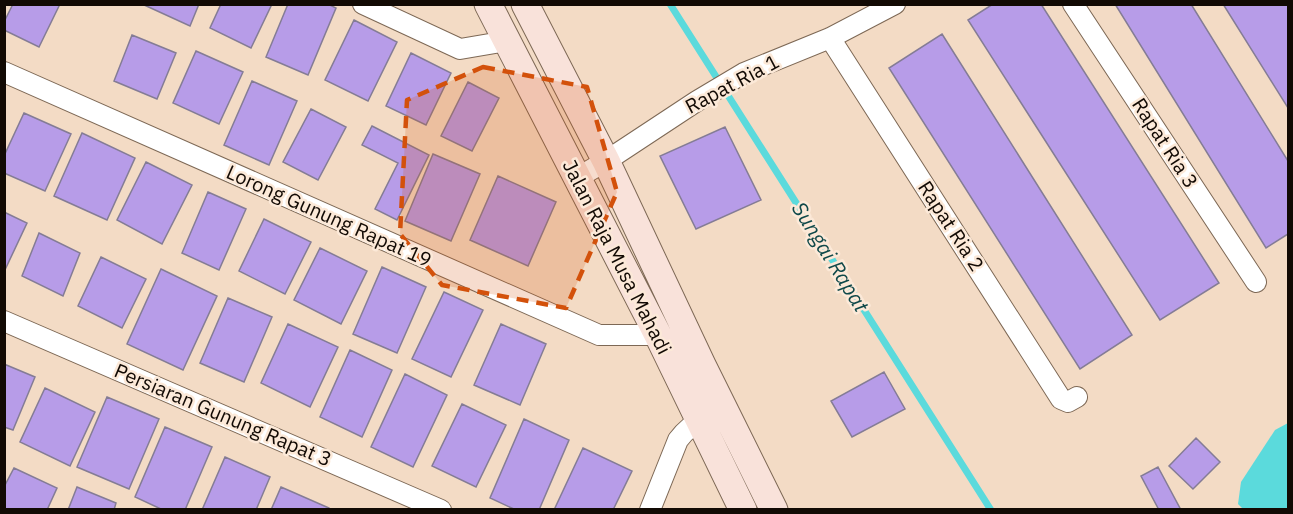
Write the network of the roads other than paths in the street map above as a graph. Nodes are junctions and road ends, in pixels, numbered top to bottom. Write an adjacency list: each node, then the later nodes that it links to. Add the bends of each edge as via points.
1 (363, 4): 7 (street, via 460,49)
2 (488, 4): 7 (main road, Jalan Raja Musa Mahadi)
3 (525, 4): 9 (main road, Jalan Raja Musa Mahadi)
4 (895, 4): 6 (street, Rapat Ria 1)
5 (1073, 4): 11 (street, Rapat Ria 3)
6 (830, 38): 9 (street, Rapat Ria 1, via 744,73); 14 (street, Rapat Ria 2, via 1061,399 1068,402)
7 (507, 41): 10 (main road, Jalan Raja Musa Mahadi)
8 (4, 72): 13 (street, Lorong Gunung Rapat 19, via 599,335)
9 (606, 161): 10 (street, Rapat Ria 1); 15 (main road, Jalan Raja Musa Mahadi)
10 (577, 178): 13 (main road, Jalan Raja Musa Mahadi)
11 (1256, 282)
12 (4, 321): 17 (street, Persiaran Gunung Rapat 3)
13 (658, 336): 16 (main road, Jalan Raja Musa Mahadi)
14 (1077, 397)
15 (722, 407): 16 (street); 20 (main road, Jalan Raja Musa Mahadi)
16 (698, 420): 18 (street, via 678,440); 19 (main road, Jalan Raja Musa Mahadi)
17 (441, 510)
18 (650, 510)
19 (743, 510)
20 (774, 510)

